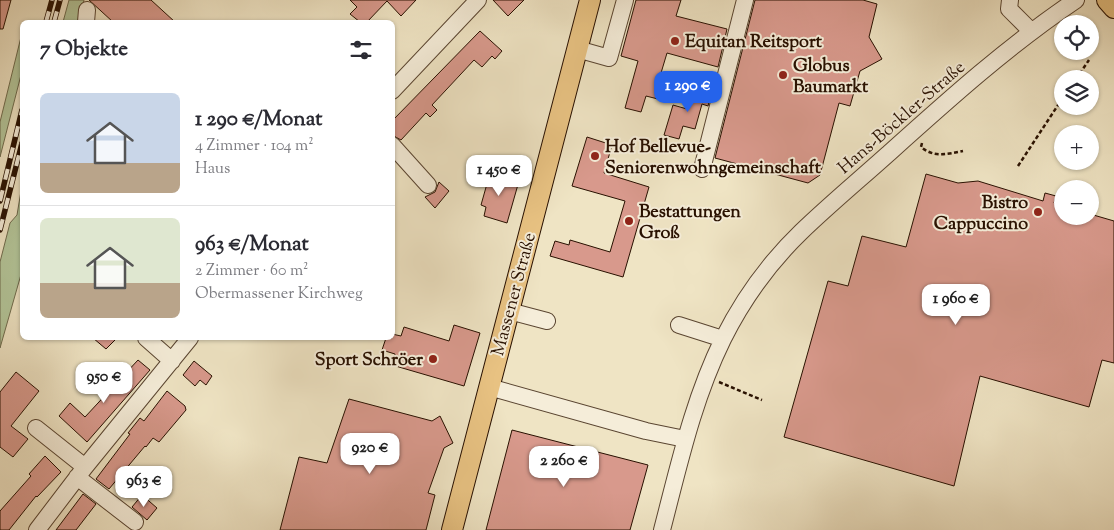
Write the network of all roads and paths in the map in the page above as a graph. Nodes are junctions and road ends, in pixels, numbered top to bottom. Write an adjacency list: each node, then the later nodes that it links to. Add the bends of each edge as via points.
1 (478, 0): 14 (street)
2 (590, 0): 11 (main road, Massener Straße)
3 (625, 0): 11 (street, via 609,58)
4 (745, 0): 20 (street)
5 (1010, 0): 10 (street, via 1009,9)
6 (1056, 0): 10 (street, Hans-Böckler-Straße)
7 (1076, 0): 10 (street, Hans-Böckler-Straße)
8 (1107, 0): 9 (main road)
9 (1114, 8)
10 (1031, 31): 25 (street, Hans-Böckler-Straße, via 801,232 746,300)
11 (577, 49): 22 (main road, Massener Straße)
12 (1090, 60): 13 (path)
13 (1083, 70)
14 (395, 88)
15 (1054, 111): 19 (path)
16 (922, 139): 18 (path, via 921,147 942,156)
17 (395, 148): 21 (street)
18 (963, 151)
19 (1018, 166)
20 (702, 169)
21 (428, 185)
22 (508, 311): 23 (street); 30 (main road, Massener Straße)
23 (548, 321)
24 (679, 325): 25 (street)
25 (723, 339): 29 (street, Hans-Böckler-Straße)
26 (148, 340): 28 (street)
27 (188, 340): 28 (street)
28 (172, 362): 34 (street)
29 (706, 377): 31 (path); 33 (street, Hans-Böckler-Straße)
30 (489, 387): 33 (street); 37 (main road, Massener Straße)
31 (762, 400)
32 (36, 428): 34 (street)
33 (685, 440): 38 (street, Hans-Böckler-Straße)
34 (81, 472): 35 (street); 36 (street)
35 (135, 522)
36 (37, 530)
37 (452, 530)
38 (662, 530)

